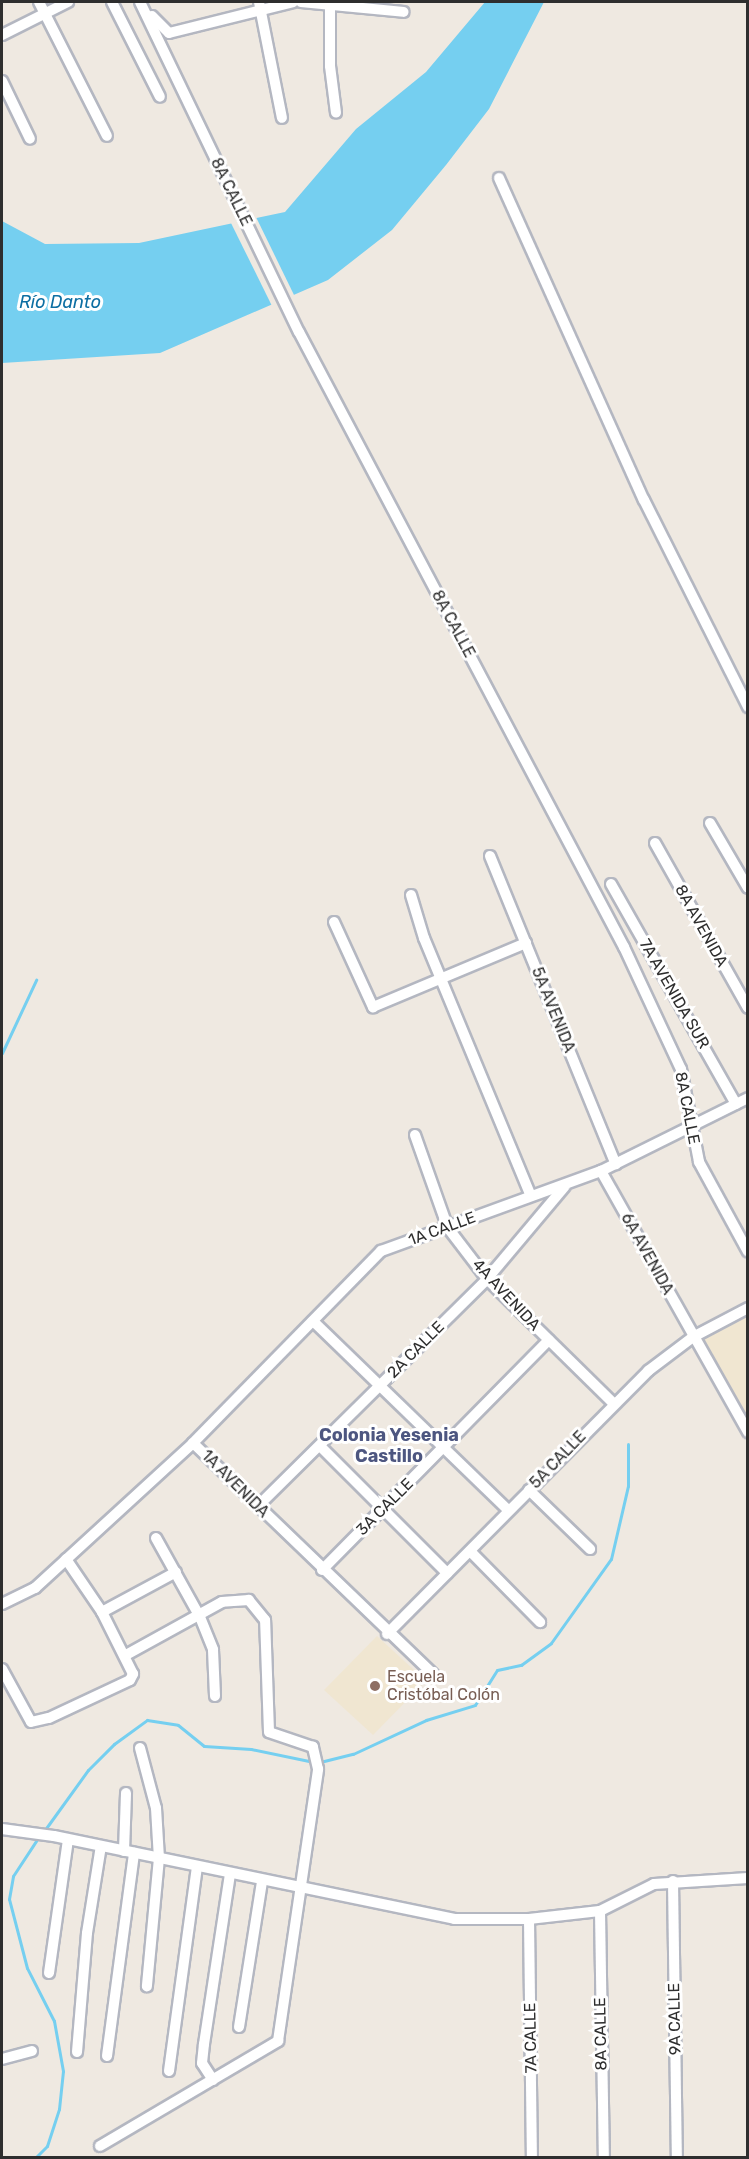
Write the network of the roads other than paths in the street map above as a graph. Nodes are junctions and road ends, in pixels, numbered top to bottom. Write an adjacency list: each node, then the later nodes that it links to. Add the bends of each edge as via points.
1 (39, 2): 10 (street)
2 (68, 2): 10 (street)
3 (112, 2): 13 (street)
4 (141, 2): 8 (street, via 169,33); 32 (street, 8A CALLE, via 299,332 624,947 681,1069)
5 (293, 2): 8 (street)
6 (301, 2): 7 (street)
7 (337, 3): 9 (street); 14 (street, via 330,66)
8 (260, 5): 15 (street)
9 (404, 12)
10 (45, 14): 11 (street); 16 (street)
11 (2, 35)
12 (2, 81): 17 (street)
13 (160, 97)
14 (336, 113)
15 (282, 118)
16 (106, 136)
17 (30, 140)
18 (499, 178): 19 (street, via 644,500)
19 (747, 708)
20 (710, 823): 24 (street)
21 (655, 843): 29 (street, 8A AVENIDA)
22 (490, 856): 27 (street, 5A AVENIDA)
23 (611, 884): 31 (street, 7A AVENIDA SUR)
24 (747, 888)
25 (411, 895): 28 (street)
26 (334, 922): 28 (street, via 373,1007)
27 (526, 943): 28 (street); 34 (street, 5A AVENIDA)
28 (441, 978): 37 (street)
29 (747, 1008)
30 (747, 1098): 31 (street, 1A CALLE)
31 (736, 1104): 32 (street, 1A CALLE)
32 (692, 1128): 34 (street, 1A CALLE); 39 (street, 8A CALLE, via 699,1162)
33 (414, 1135): 38 (street, 4A AVENIDA)
34 (616, 1164): 35 (street, 1A CALLE)
35 (601, 1171): 36 (street, 1A CALLE); 43 (street, 6A AVENIDA)
36 (566, 1186): 37 (street, 1A CALLE); 40 (street, 2A CALLE)
37 (531, 1196): 38 (street, 1A CALLE)
38 (448, 1228): 40 (street, 4A AVENIDA); 42 (street, 1A CALLE, via 381,1251)
39 (747, 1252)
40 (487, 1279): 44 (street, 4A AVENIDA); 45 (street, 2A CALLE)
41 (747, 1308): 43 (street, 5A CALLE)
42 (313, 1321): 45 (street); 48 (street, 1A CALLE)
43 (693, 1337): 46 (street, 5A CALLE); 47 (street)
44 (549, 1340): 46 (street, 4A AVENIDA); 50 (street, 3A CALLE)
45 (380, 1385): 49 (street, 2A CALLE); 50 (street)
46 (613, 1403): 51 (street, 5A CALLE)
47 (747, 1432)
48 (194, 1443): 52 (street, 1A AVENIDA); 58 (street, 1A AVENIDA)
49 (320, 1446): 52 (street, 2A CALLE); 53 (street)
50 (443, 1448): 53 (street, 3A CALLE); 54 (street)
51 (529, 1490): 54 (street, 5A CALLE); 56 (street)
52 (258, 1506): 59 (street, 1A AVENIDA)
53 (384, 1509): 59 (street, 3A CALLE); 61 (street)
54 (508, 1510): 57 (street, 5A CALLE)
55 (156, 1538): 60 (street)
56 (590, 1549)
57 (470, 1551): 61 (street, 5A CALLE); 65 (street)
58 (66, 1559): 62 (street, 1A AVENIDA, via 35,1588); 63 (street)
59 (322, 1570): 66 (street, 1A AVENIDA)
60 (176, 1572): 63 (street); 64 (street)
61 (447, 1573): 66 (street, 5A CALLE)
62 (2, 1604)
63 (102, 1612): 67 (street)
64 (200, 1617): 67 (street); 70 (street, via 213,1650); 83 (street, via 234,1599 249,1600 265,1620 268,1732 313,1747 317,1755)
65 (540, 1622)
66 (387, 1634): 69 (street, 1A AVENIDA)
67 (126, 1655): 68 (street, via 132,1668 130,1680 49,1718 31,1722)
68 (2, 1669)
69 (433, 1674)
70 (215, 1696)
71 (140, 1748): 77 (street, via 156,1808)
72 (126, 1792): 76 (street)
73 (2, 1828): 74 (street)
74 (68, 1839): 75 (street); 86 (street)
75 (101, 1846): 76 (street); 90 (street, via 87,1933)
76 (129, 1852): 77 (street); 91 (street)
77 (159, 1858): 78 (street); 87 (street)
78 (197, 1867): 79 (street); 93 (street)
79 (230, 1874): 81 (street); 94 (street, via 202,2063)
80 (747, 1878): 82 (street)
81 (262, 1881): 83 (street); 88 (street)
82 (673, 1881): 84 (street, via 643,1887); 98 (street, 9A CALLE)
83 (298, 1888): 85 (street, via 431,1916); 94 (street, via 278,2041)
84 (600, 1911): 85 (street); 97 (street, 8A CALLE)
85 (529, 1919): 96 (street, 7A CALLE)
86 (49, 1973)
87 (147, 1986)
88 (239, 2027)
89 (32, 2051): 92 (street)
90 (77, 2052)
91 (107, 2056)
92 (2, 2059)
93 (169, 2071)
94 (213, 2080): 95 (street)
95 (100, 2146)
96 (532, 2157)
97 (603, 2157)
98 (677, 2157)

